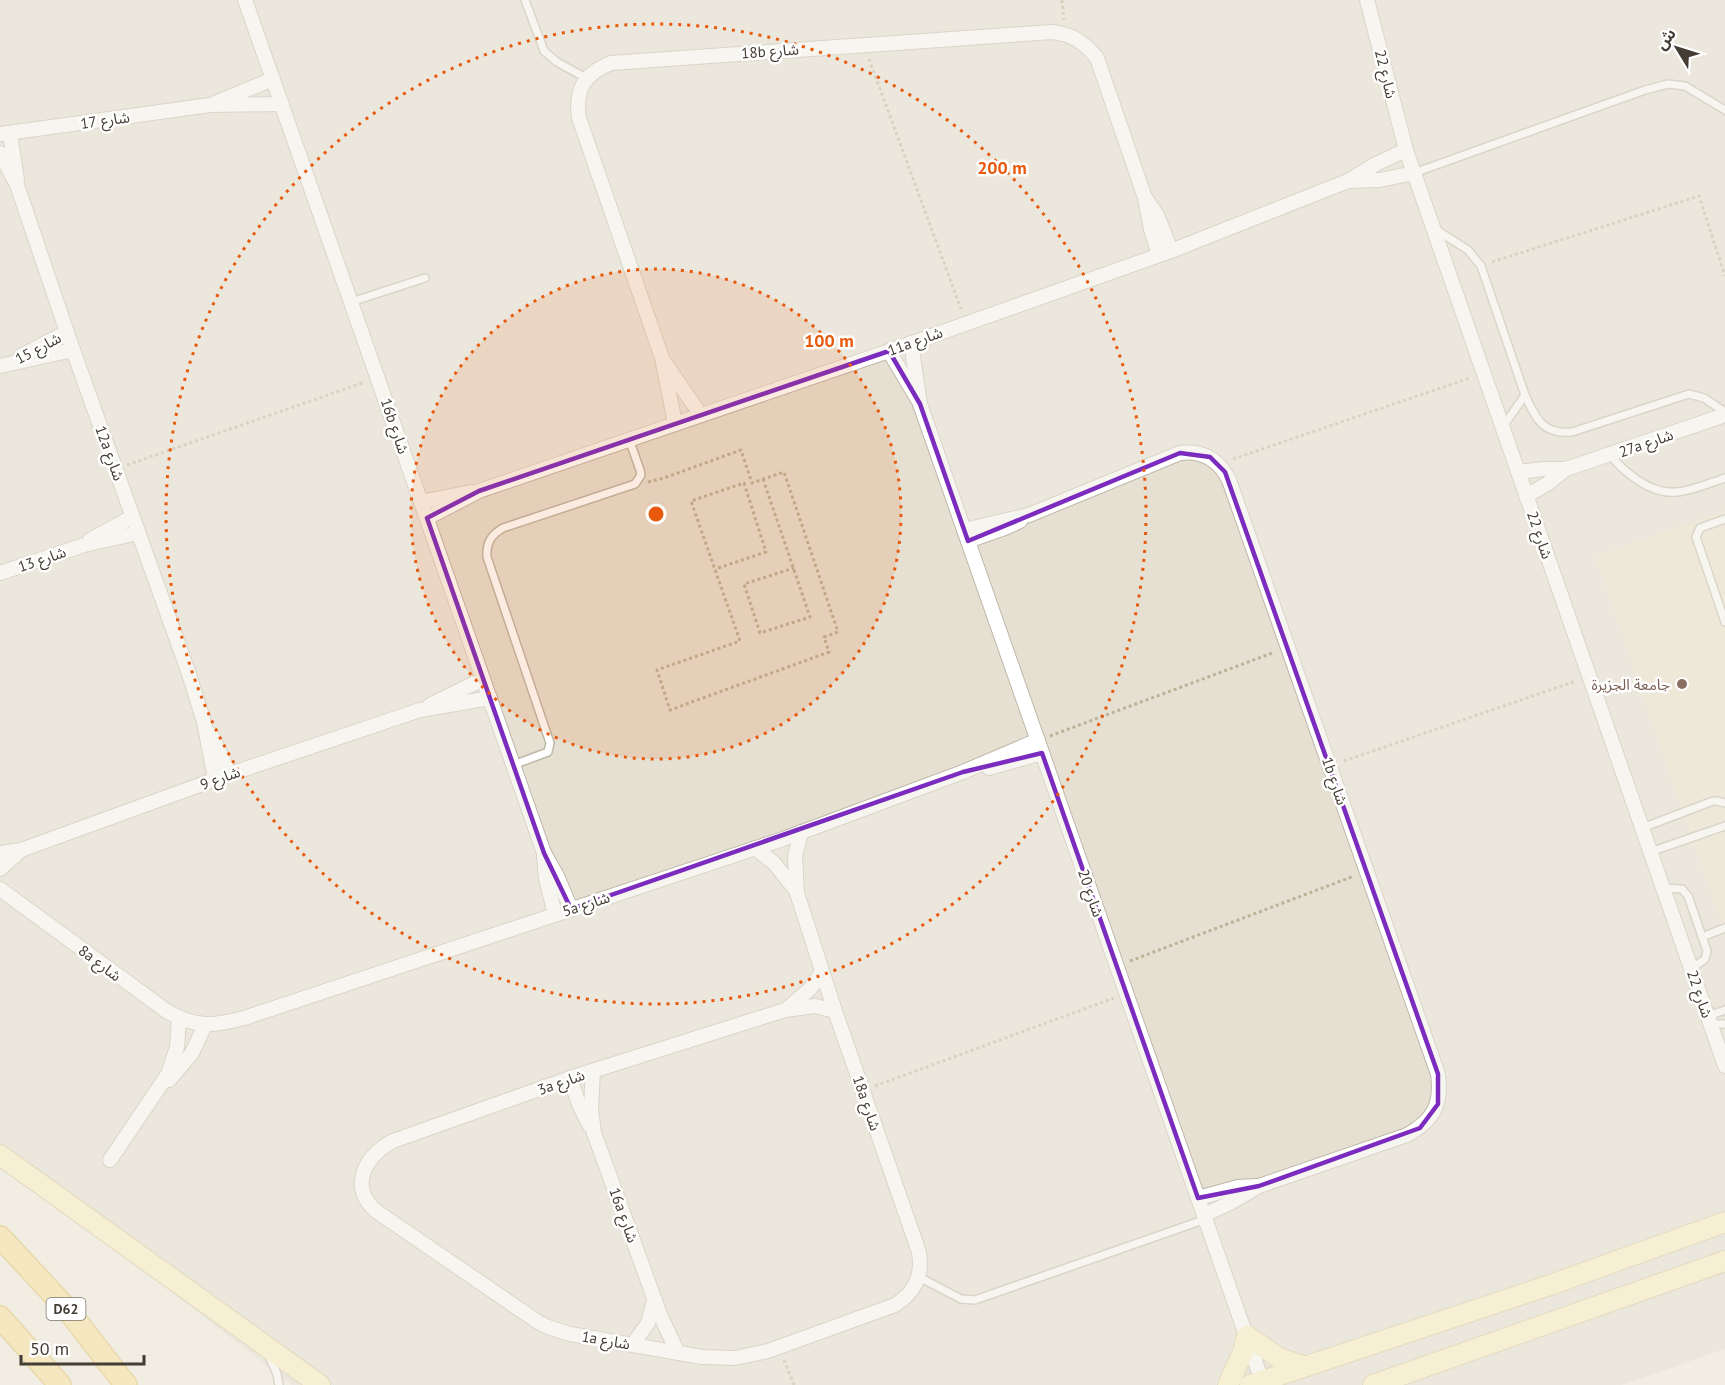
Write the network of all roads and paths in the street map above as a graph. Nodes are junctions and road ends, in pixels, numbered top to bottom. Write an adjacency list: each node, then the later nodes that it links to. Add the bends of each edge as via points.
1 (245, 0): 8 (street, 16b شارع)
2 (525, 0): 7 (lane, via 544,51)
3 (1062, 0): 5 (path)
4 (1367, 0): 13 (street, شارع 22)
5 (1065, 33): 6 (street, 18b شارع); 19 (street, via 1088,47 1097,58 1145,198 1150,229)
6 (864, 45): 7 (street, 18b شارع, via 611,63); 24 (path)
7 (586, 78): 29 (street, via 577,104 579,118)
8 (273, 80): 9 (street, 16b شارع); 10 (street, شارع 17)
9 (282, 104): 10 (street, شارع 17); 23 (street, 16b شارع)
10 (210, 105): 12 (street, شارع 17)
11 (1725, 110): 15 (lane, via 1685,86 1668,84)
12 (5, 134): 17 (street, 12a شارع)
13 (1406, 150): 15 (street, شارع 22); 16 (street, 11a شارع)
14 (0, 153): 17 (street, 12a شارع)
15 (1414, 173): 16 (street, 11a شارع); 18 (street, شارع 22)
16 (1348, 181): 19 (street, 11a شارع)
17 (17, 185): 25 (street, 12a شارع)
18 (1432, 227): 20 (lane, via 1468,250); 31 (street, شارع 22)
19 (1165, 253): 24 (street, 11a شارع)
20 (1481, 266): 21 (path, via 1699,196); 33 (lane)
21 (1725, 276)
22 (425, 278): 23 (lane)
23 (351, 302): 32 (street, 16b شارع)
24 (966, 322): 26 (street, 11a شارع)
25 (67, 332): 27 (street, 12a شارع); 30 (street, شارع 15)
26 (911, 343): 28 (street, 11a شارع); 34 (street, شارع 20)
27 (73, 350): 30 (street, شارع 15); 43 (street, 12a شارع)
28 (889, 351): 34 (street, شارع 20); 35 (street, 11a شارع)
29 (662, 358): 35 (street); 37 (street)
30 (5, 365)
31 (1483, 373): 38 (street, شارع 22); 41 (path)
32 (378, 378): 43 (path); 50 (street, 16b شارع)
33 (1525, 395): 36 (lane, via 1543,426 1564,433 1689,394 1704,398); 38 (lane)
34 (920, 404): 55 (street, شارع 20)
35 (700, 414): 37 (street, 11a شارع)
36 (1725, 414): 40 (street, 27a شارع)
37 (675, 423): 39 (street, 11a شارع)
38 (1502, 428): 44 (street, شارع 22)
39 (629, 439): 47 (lane, via 640,470); 48 (street, 11a شارع)
40 (1611, 455): 42 (street, 27a شارع); 45 (lane, via 1629,475 1663,493 1679,493)
41 (1219, 464): 55 (street, via 1200,453 1180,453 1005,528); 61 (street, 1b شارع, via 1229,480)
42 (1566, 469): 44 (street, 27a شارع); 49 (street, 27a شارع)
43 (115, 470): 51 (street, 12a شارع)
44 (1518, 472): 49 (street, شارع 22)
45 (1725, 478)
46 (763, 479): 47 (path, via 752,483 741,450 653,482); 57 (path, via 784,472 838,632 824,637 829,652 670,710 657,670 740,641); 58 (path)
47 (639, 480): 68 (lane, via 503,528 488,543 487,557 550,743 548,752)
48 (479, 491): 50 (street, 11a شارع); 52 (street, 11a شارع)
49 (1526, 496): 62 (street, شارع 22)
50 (422, 502): 52 (street, 16b شارع)
51 (132, 517): 54 (street, 12a شارع); 56 (street, شارع 13)
52 (427, 518): 63 (street, 16b شارع)
53 (1725, 519): 60 (lane, via 1700,528 1696,537)
54 (138, 533): 56 (street, شارع 13); 66 (street, 12a شارع)
55 (966, 536): 67 (street, شارع 20)
56 (84, 545): 59 (street, شارع 13)
57 (715, 568): 57 (path, via 766,552 744,483 691,501)
58 (794, 568): 58 (path, via 810,617 760,633 744,584)
59 (0, 573)
60 (1725, 622)
61 (1288, 647): 67 (path); 69 (street, 1b شارع)
62 (1589, 677): 69 (path); 74 (street, شارع 22)
63 (483, 679): 64 (street, 16b شارع); 65 (street, شارع 9)
64 (490, 698): 65 (street, شارع 9); 68 (street, 16b شارع)
65 (420, 710): 70 (street, شارع 9)
66 (204, 722): 70 (street, 12a شارع); 71 (street, 12a شارع)
67 (1040, 747): 75 (street, 5a شارع); 90 (street, شارع 20)
68 (513, 765): 79 (street, 16b شارع)
69 (1329, 766): 82 (street, 1b شارع)
70 (230, 774): 71 (street, شارع 9)
71 (215, 779): 77 (street, شارع 9)
72 (1724, 800): 74 (lane)
73 (1725, 826): 78 (lane)
74 (1642, 828): 78 (street, شارع 22)
75 (801, 832): 76 (street, 5a شارع); 85 (street, 18a شارع, via 795,856)
76 (755, 848): 85 (street, 18a شارع, via 774,863); 86 (street, 5a شارع)
77 (21, 850): 80 (street, شارع 9); 81 (street, شارع 9)
78 (1650, 852): 83 (street, شارع 22)
79 (544, 853): 86 (street, 16b شارع); 87 (street, 16b شارع)
80 (0, 854)
81 (0, 869)
82 (1366, 871): 90 (path); 111 (street, 1b شارع, via 1438,1074 1438,1104 1420,1128 1407,1135)
83 (1664, 888): 89 (lane, via 1686,892); 91 (street, شارع 22)
84 (0, 889): 97 (street, 8a شارع, via 153,1003)
85 (797, 893): 92 (street, 18a شارع)
86 (571, 909): 87 (street, 5a شارع)
87 (555, 914): 100 (street, 5a شارع, via 244,1018)
88 (1725, 928): 89 (lane)
89 (1702, 937): 91 (lane, via 1707,955)
90 (1117, 966): 93 (street, شارع 20)
91 (1691, 969): 98 (street, شارع 22)
92 (822, 972): 94 (street, 3a شارع, via 810,990); 96 (street, 18a شارع)
93 (1127, 994): 106 (path); 112 (street, شارع 20)
94 (784, 1010): 96 (street, 3a شارع, via 815,1006); 103 (street, 3a شارع)
95 (1725, 1010): 98 (lane)
96 (835, 1011): 106 (street, 18a شارع)
97 (179, 1018): 100 (street, 8a شارع); 105 (street, via 173,1061)
98 (1709, 1020): 99 (lane); 101 (street, شارع 22)
99 (1725, 1024)
100 (205, 1025): 105 (street, via 192,1053)
101 (1721, 1046): 102 (street, شارع 22)
102 (1725, 1066)
103 (593, 1071): 104 (street, 3a شارع); 107 (street, 16a شارع)
104 (570, 1078): 107 (street, 16a شارع); 110 (street, 3a شارع, via 393,1141 375,1153)
105 (160, 1087): 109 (street)
106 (862, 1090): 117 (street, 18a شارع, via 919,1252)
107 (594, 1133): 118 (street, 16a شارع)
108 (0, 1155): 121 (street)
109 (110, 1160)
110 (361, 1184): 122 (street, 1a شارع, via 365,1200 376,1211 538,1322 559,1331)
111 (1259, 1186): 112 (street, 1b شارع, via 1238,1187); 113 (street, 1b شارع)
112 (1198, 1198): 113 (street, شارع 20)
113 (1205, 1217): 117 (lane, via 975,1300 962,1299); 120 (street, شارع 20)
114 (1725, 1222): 125 (street, via 1553,1284)
115 (0, 1237): 128 (main road, D62, via 67,1310)
116 (1725, 1262): 133 (street)
117 (919, 1277): 123 (street, 1a شارع, via 910,1294 895,1305)
118 (654, 1298): 122 (street, via 648,1323); 124 (street, 16a شارع)
119 (0, 1317): 127 (main road)
120 (1246, 1336): 125 (street, via 1279,1358); 126 (street, شارع 20); 132 (street)
121 (263, 1343): 129 (lane); 130 (street)
122 (633, 1344): 124 (street, 1a شارع)
123 (779, 1347): 124 (street, 1a شارع, via 735,1358); 131 (path)
124 (678, 1353)
125 (1303, 1366): 126 (street)
126 (1258, 1384)
127 (60, 1385)
128 (126, 1385)
129 (279, 1385)
130 (320, 1385)
131 (794, 1385)
132 (1228, 1385)
133 (1373, 1385)

